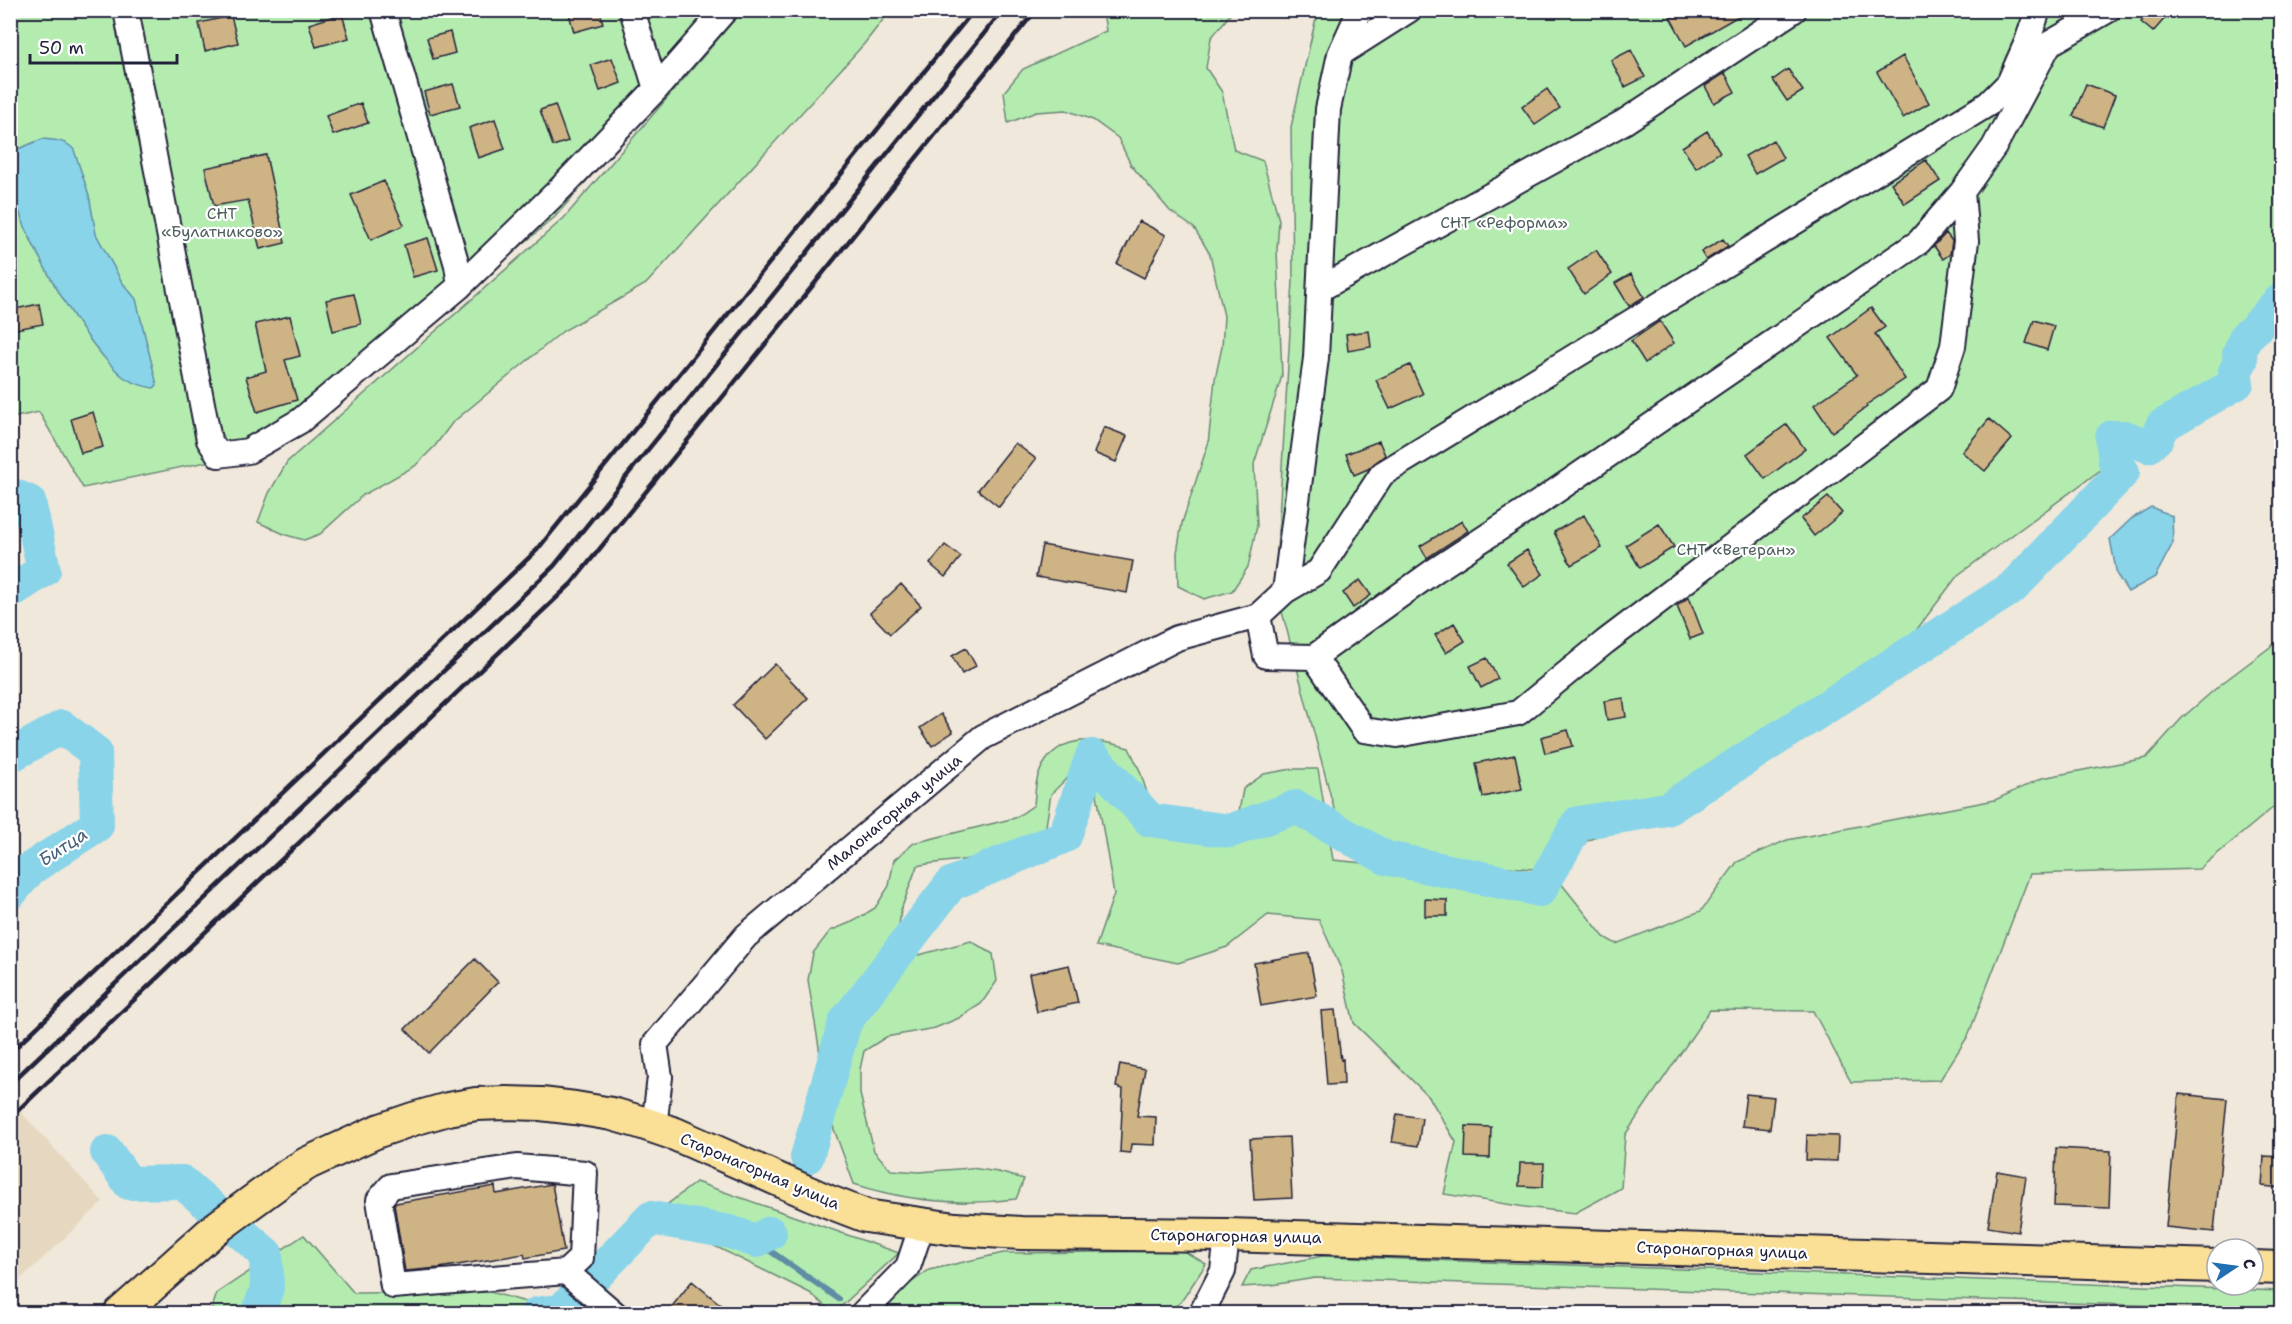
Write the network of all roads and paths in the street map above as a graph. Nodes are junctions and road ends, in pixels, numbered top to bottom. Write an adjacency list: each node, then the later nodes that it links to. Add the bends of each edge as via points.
1 (126, 10): 13 (street, via 209,440 219,454 248,451 300,421)
2 (383, 10): 13 (street, via 458,265)
3 (632, 10): 11 (street)
4 (725, 10): 11 (street)
5 (1360, 10): 10 (street)
6 (1409, 10): 10 (street)
7 (1794, 10): 14 (street, via 1624,122)
8 (2038, 10): 15 (street, via 2009,83 1988,104 1382,474 1319,571)
9 (2108, 10): 12 (street, via 2049,44 1994,147)
10 (1340, 54): 14 (street, via 1328,109)
11 (656, 89): 13 (street)
12 (1962, 192): 17 (street, via 1919,242 1434,571); 17 (street, via 1966,241 1953,346 1939,389 1605,642 1518,713 1397,735 1364,730)
13 (460, 286)
14 (1320, 289): 15 (street, via 1316,358)
15 (1285, 591): 16 (street)
16 (1258, 616): 17 (street, via 1266,656); 18 (street, Малонагорная улица, via 1177,638 983,737 746,936 655,1044 660,1077)
17 (1314, 657)
18 (654, 1127): 19 (main road, Старонагорная улица, via 866,1216); 25 (main road, Старонагорная улица, via 612,1114 564,1106 506,1103 448,1109 378,1131 309,1162 214,1229)
19 (922, 1225): 20 (main road, Старонагорная улица, via 1010,1233); 29 (street, via 908,1267)
20 (1227, 1235): 21 (main road, Старонагорная улица); 30 (street, via 1222,1271)
21 (2205, 1266)
22 (2265, 1267): 23 (main road)
23 (2282, 1268)
24 (566, 1272): 24 (street, via 581,1258 585,1173 517,1167 391,1186 379,1200 393,1286); 26 (street)
25 (160, 1277): 27 (main road); 28 (main road)
26 (614, 1313)
27 (120, 1314)
28 (132, 1314)
29 (862, 1314)
30 (1201, 1314)

